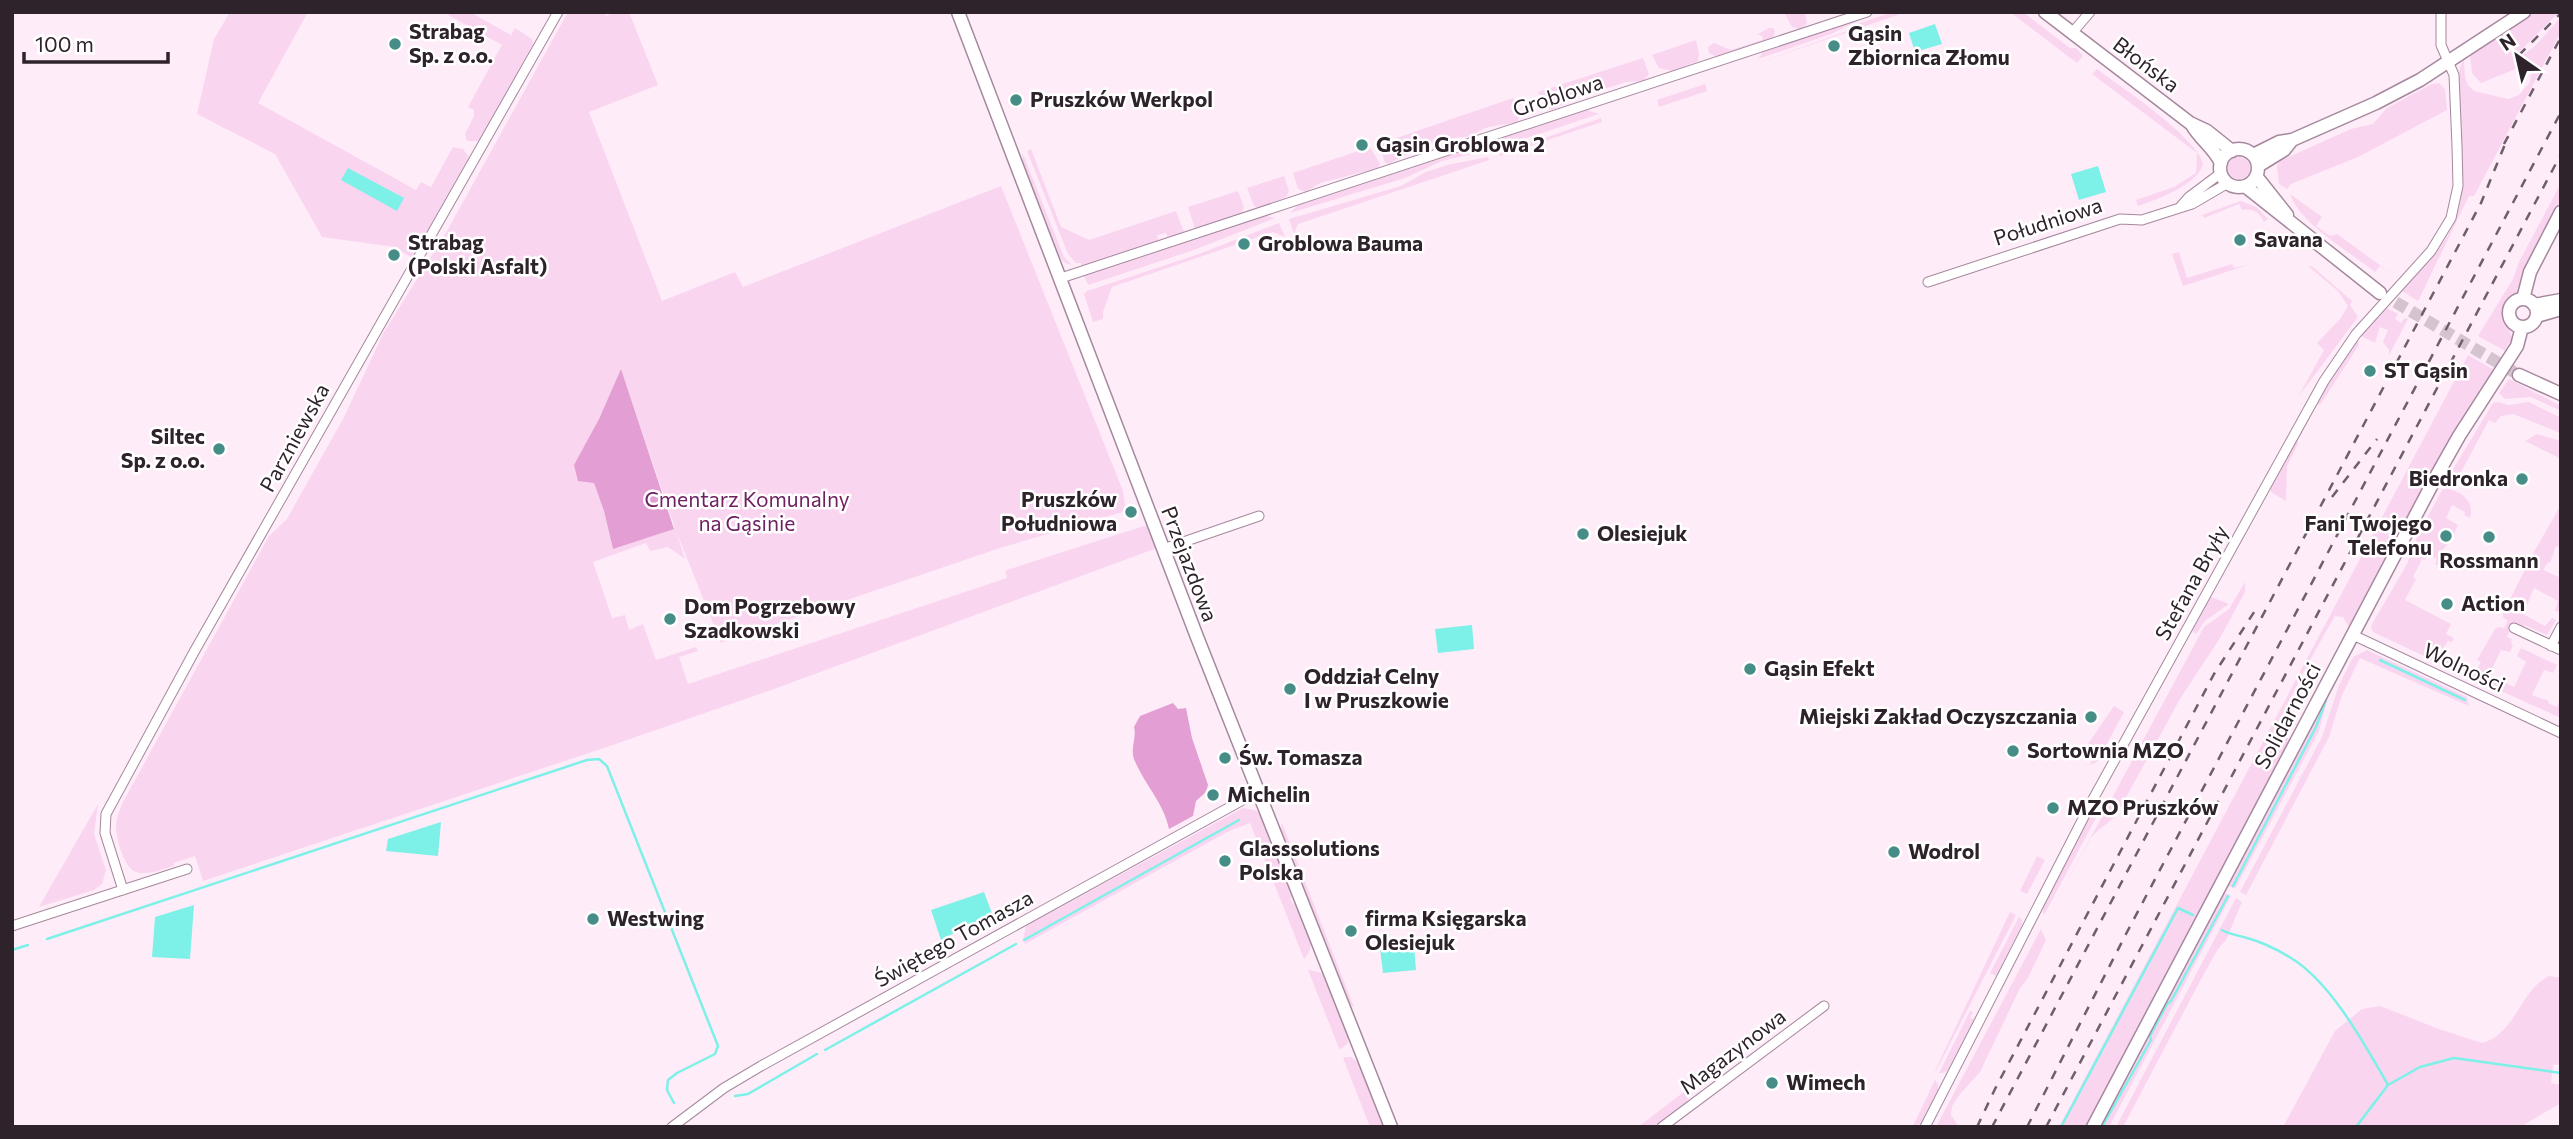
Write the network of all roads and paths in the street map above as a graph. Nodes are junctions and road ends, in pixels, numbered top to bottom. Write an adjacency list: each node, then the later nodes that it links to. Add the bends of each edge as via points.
1 (558, 12): 36 (street, Parzniewska, via 106,814 105,833)
2 (958, 12): 17 (street, Przejazdowa)
3 (1867, 12): 17 (street, Groblowa)
4 (2045, 12): 8 (street, Błońska)
5 (2090, 12): 8 (street)
6 (2441, 12): 9 (street, Stefana Bryły, via 2440,42)
7 (2524, 12): 9 (street)
8 (2072, 33): 10 (street, Błońska)
9 (2449, 63): 12 (street, via 2376,103 2292,140); 42 (street, Stefana Bryły, via 2454,75 2458,181 2448,227 2356,334 2324,381 2092,800)
10 (2190, 122): 11 (street, Błońska); 13 (street, Błońska, via 2216,154)
11 (2232, 151): 12 (street, via 2241,149); 13 (street)
12 (2256, 166): 14 (street); 16 (street)
13 (2223, 173): 14 (street, via 2236,187); 18 (street, Południowa, via 2181,206 2142,220 2119,219)
14 (2245, 186): 16 (street)
15 (2561, 212): 21 (street, via 2530,272)
16 (2291, 221): 19 (street)
17 (1061, 278): 27 (street, Przejazdowa)
18 (1928, 282)
19 (2380, 293)
20 (2561, 300): 21 (street)
21 (2531, 307): 22 (street); 23 (street, via 2532,324); 23 (street, via 2514,302 2509,313 2514,324)
22 (2561, 309)
23 (2522, 327): 30 (street, Solidarności, via 2517,346 2459,436)
24 (2519, 375): 25 (street)
25 (2561, 394)
26 (1259, 516): 27 (street)
27 (1163, 549): 34 (street, Przejazdowa)
28 (2561, 627): 31 (street)
29 (2514, 628): 31 (street)
30 (2353, 635): 33 (street, Wolności); 43 (street, Solidarności)
31 (2551, 646): 32 (street)
32 (2561, 650)
33 (2561, 733)
34 (1259, 791): 39 (street, Świętego Tomasza, via 761,1066); 40 (street, Przejazdowa)
35 (187, 869): 36 (street)
36 (123, 890): 37 (street)
37 (12, 926)
38 (1824, 1006): 41 (street, Magazynowa)
39 (672, 1127)
40 (1391, 1127)
41 (1662, 1127)
42 (1925, 1127)
43 (2093, 1127)

